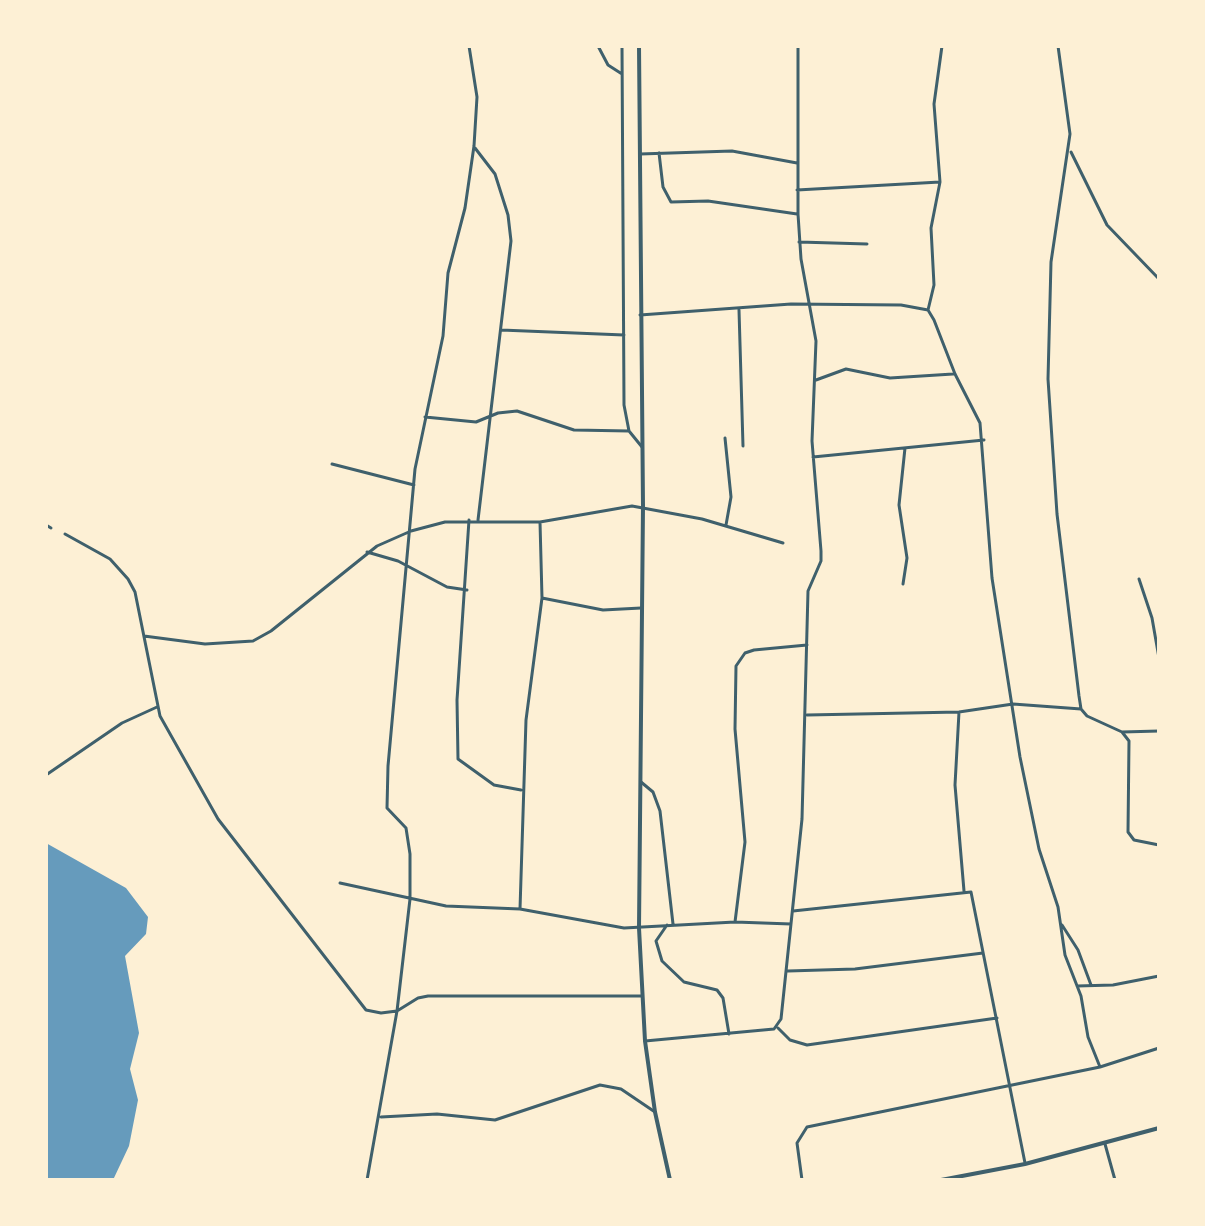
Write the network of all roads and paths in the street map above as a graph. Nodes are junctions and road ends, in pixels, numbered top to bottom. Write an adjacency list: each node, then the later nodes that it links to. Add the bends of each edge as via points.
1 (469, 46): 9 (street, via 477,97)
2 (598, 46): 8 (street, via 608,65)
3 (622, 46): 8 (street)
4 (639, 46): 12 (street)
5 (798, 46): 13 (street)
6 (942, 46): 14 (street, via 934,104)
7 (1058, 46): 10 (street)
8 (622, 74): 25 (street)
9 (474, 146): 24 (street, via 491,166 511,228); 29 (street)
10 (1070, 149): 19 (street, via 1107,225); 59 (street, via 1051,262 1048,379 1057,514)
11 (659, 153): 12 (street); 13 (street, via 732,151); 16 (street, via 663,187 671,202 708,201)
12 (640, 154): 23 (street)
13 (797, 163): 15 (street)
14 (940, 182): 15 (street); 22 (street, via 931,228 933,294)
15 (797, 190): 16 (street)
16 (798, 214): 17 (street)
17 (799, 242): 18 (street); 20 (street)
18 (867, 244)
19 (1159, 279)
20 (812, 304): 21 (street); 22 (street); 27 (street)
21 (739, 309): 23 (street); 33 (street)
22 (928, 310): 26 (street)
23 (640, 315): 34 (street)
24 (501, 330): 25 (street); 28 (street)
25 (624, 335): 30 (street, via 624,415)
26 (955, 374): 27 (street, via 890,378 846,369); 32 (street)
27 (816, 380): 36 (street)
28 (489, 416): 29 (street, via 466,423); 30 (street, via 517,411 574,430); 41 (street)
29 (425, 417): 38 (street)
30 (629, 431): 34 (street)
31 (725, 438): 43 (street, via 731,497)
32 (984, 440): 35 (street); 57 (street, via 992,578)
33 (743, 446)
34 (642, 447): 39 (street)
35 (905, 448): 36 (street); 50 (street, via 899,505 907,558)
36 (813, 457): 55 (street, via 821,561 808,591)
37 (332, 464): 38 (street)
38 (414, 485): 44 (street)
39 (643, 506): 42 (street); 43 (street); 53 (street)
40 (469, 520): 41 (street); 44 (street); 51 (street)
41 (478, 520): 42 (street)
42 (540, 522): 52 (street)
43 (726, 525): 46 (street)
44 (411, 531): 47 (street); 48 (street)
45 (65, 534): 54 (street, via 120,568 135,592)
46 (783, 543)
47 (367, 552): 48 (street); 54 (street, via 253,641 205,644)
48 (409, 566): 51 (street, via 447,587); 70 (street, via 386,803 389,815 409,835)
49 (1139, 579): 56 (street)
50 (903, 584)
51 (467, 590): 66 (street, via 457,691 458,759 494,785)
52 (542, 598): 53 (street, via 603,610); 66 (street)
53 (641, 608): 65 (street)
54 (144, 636): 58 (street)
55 (808, 645): 61 (street); 73 (street, via 754,650 736,666 735,729 745,842)
56 (1159, 658)
57 (1013, 704): 59 (street); 60 (street); 74 (street, via 1039,849)
58 (157, 707): 64 (street, via 122,723); 84 (street, via 218,819 366,1010)
59 (1081, 709): 63 (street, via 1093,721)
60 (959, 712): 61 (street); 69 (street, via 955,785)
61 (807, 715): 72 (street)
62 (1159, 731): 63 (street)
63 (1122, 732): 67 (street, via 1131,750 1128,832 1134,840)
64 (46, 775)
65 (641, 782): 75 (street, via 653,792 660,811); 77 (street)
66 (521, 790): 71 (street)
67 (1159, 845)
68 (340, 883): 70 (street)
69 (964, 891): 72 (street); 78 (street, via 974,899)
70 (410, 899): 71 (street); 84 (street)
71 (520, 909): 77 (street)
72 (793, 911): 76 (street)
73 (735, 922): 75 (street); 76 (street)
74 (1060, 922): 81 (street); 82 (street)
75 (670, 924): 77 (street); 87 (street, via 656,941 662,961 684,982 717,990)
76 (791, 924): 79 (street)
77 (639, 928): 83 (street)
78 (983, 953): 79 (street, via 855,969); 85 (street)
79 (786, 971): 86 (street)
80 (1159, 976): 81 (street)
81 (1091, 985): 82 (street)
82 (1077, 986): 90 (street)
83 (642, 996): 84 (street, via 428,996); 88 (street)
84 (397, 1011): 93 (street)
85 (997, 1018): 86 (street, via 807,1045 790,1040); 91 (street)
86 (778, 1028): 87 (street)
87 (729, 1034): 88 (street)
88 (645, 1041): 92 (street)
89 (1159, 1048): 90 (street)
90 (1100, 1067): 91 (street)
91 (1012, 1086): 96 (street); 100 (street, via 807,1127 797,1143)
92 (655, 1112): 93 (street, via 621,1089 600,1085 495,1120 437,1114); 99 (street)
93 (380, 1117): 97 (street)
94 (1159, 1128): 95 (street)
95 (1105, 1144): 96 (street); 102 (street)
96 (1025, 1164): 101 (street)
97 (367, 1179): 98 (street)
98 (375, 1180)
99 (670, 1180)
100 (802, 1180)
101 (941, 1180)
102 (1115, 1180)

